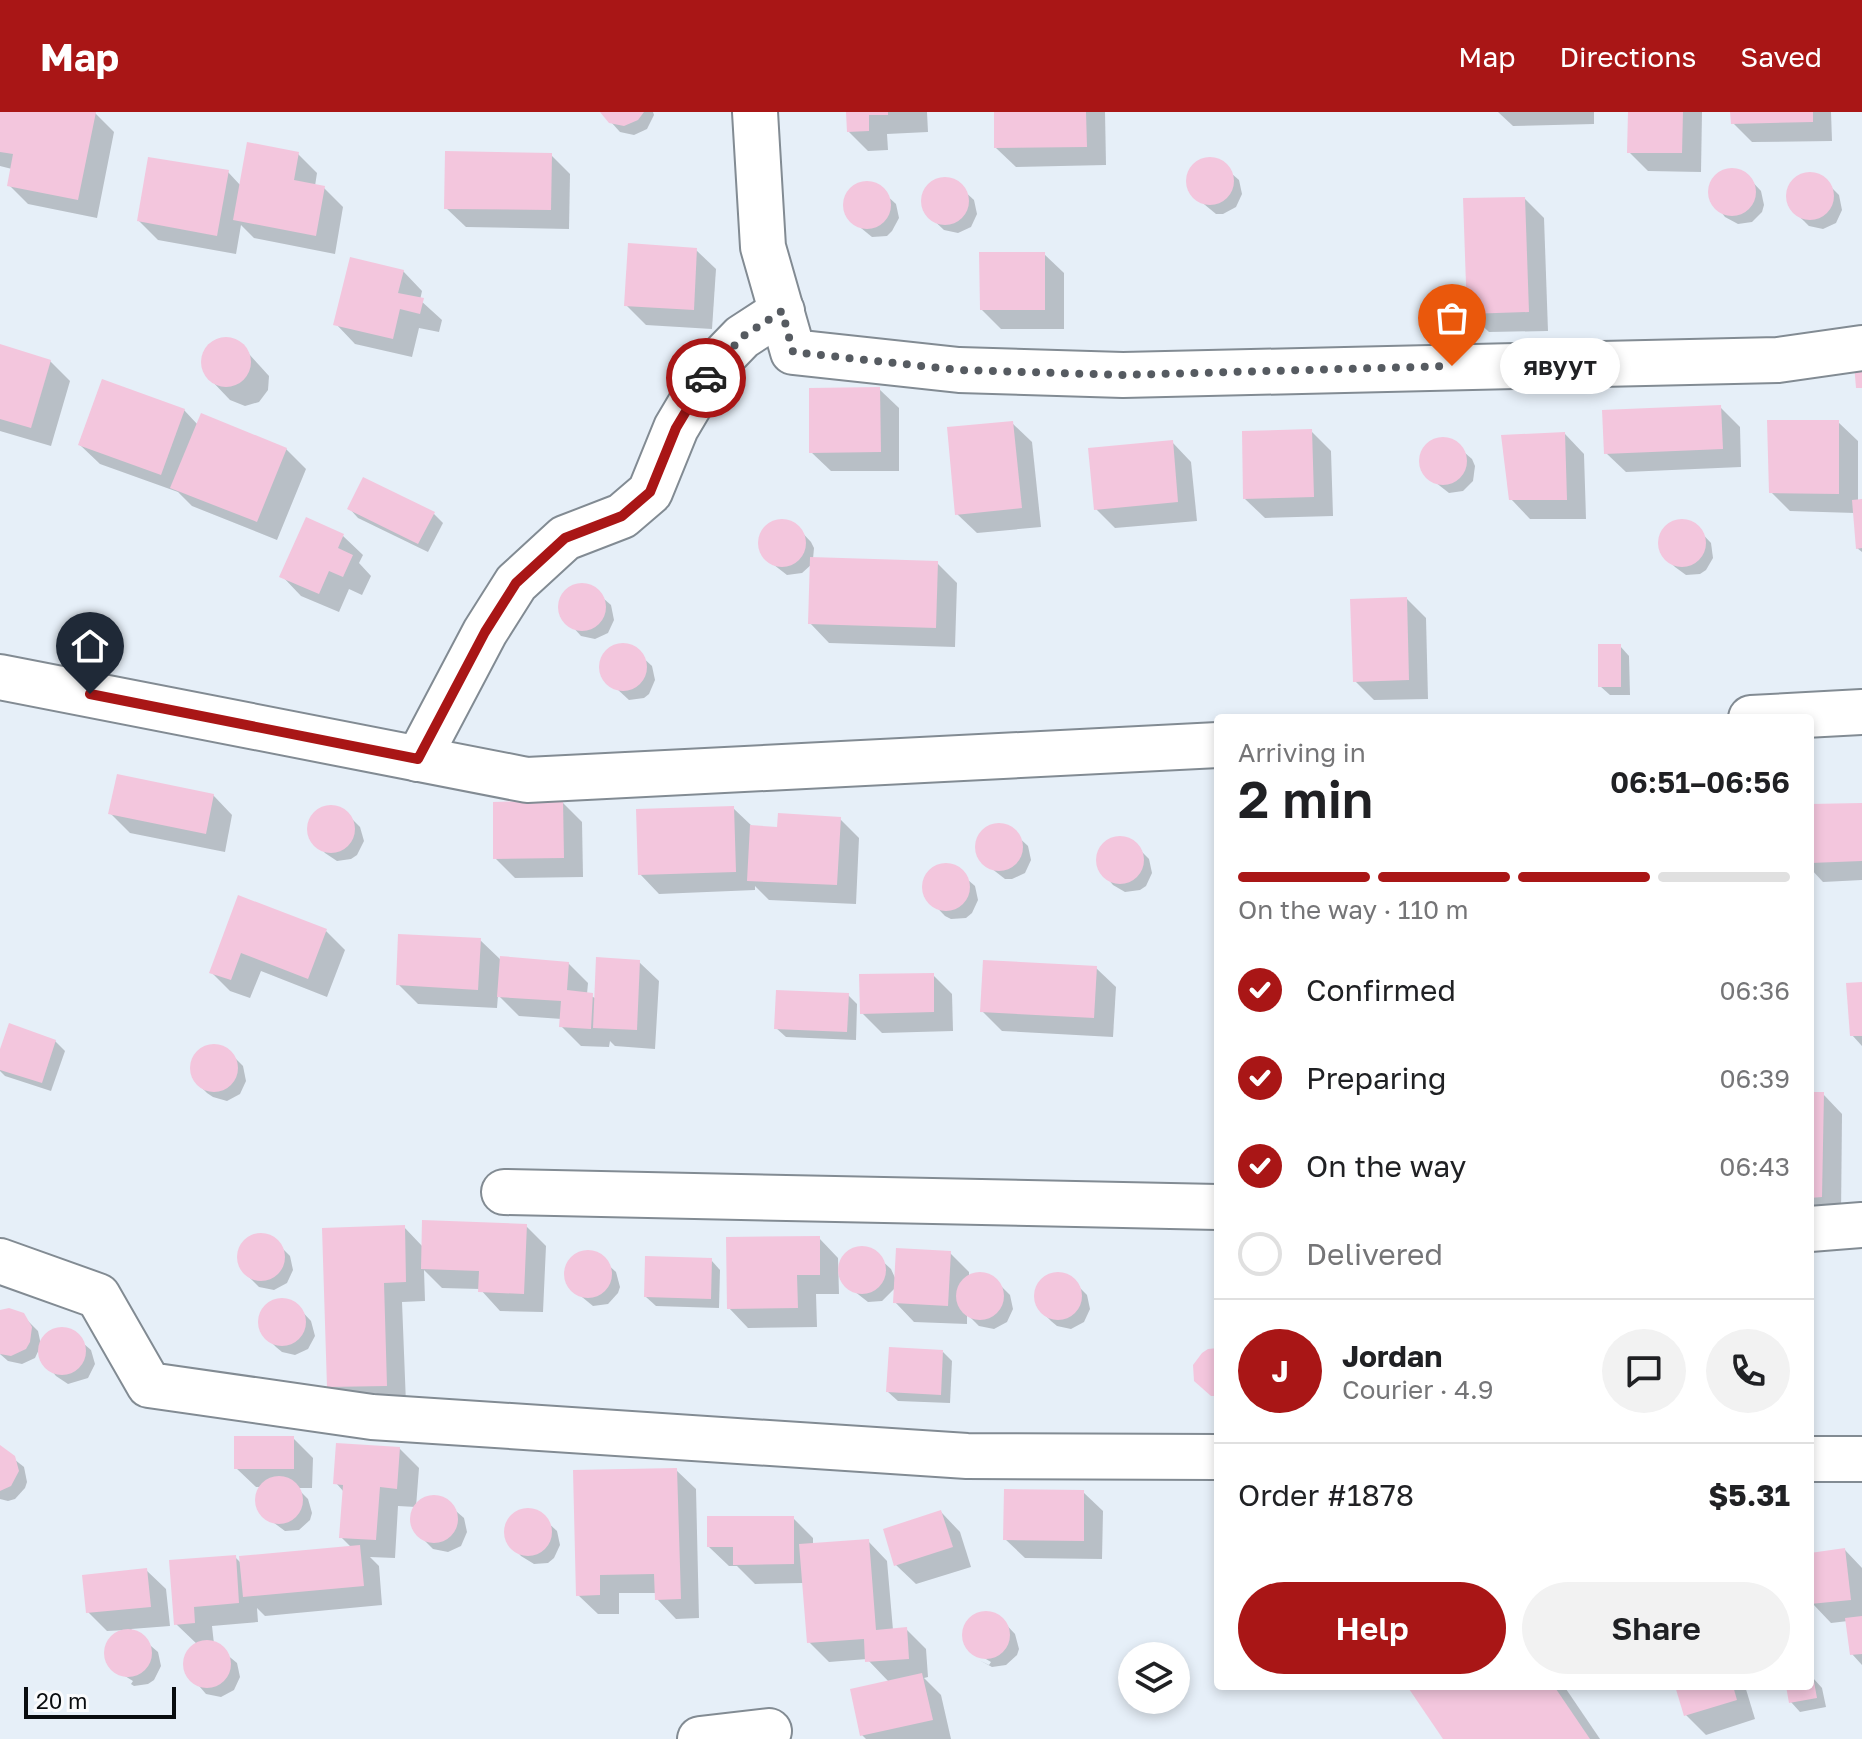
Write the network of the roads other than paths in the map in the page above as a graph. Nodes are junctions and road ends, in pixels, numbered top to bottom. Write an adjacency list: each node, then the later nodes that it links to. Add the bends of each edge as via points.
1 (755, 112): 2 (street, via 763,247)
2 (782, 311): 3 (street, via 793,352 974,370 1123,375 1778,360); 8 (street, via 742,337 711,369 676,428 650,492 622,516 565,538 516,583)
3 (1862, 348)
4 (0, 677): 8 (street)
5 (1862, 712): 6 (street)
6 (1814, 715)
7 (1214, 745): 8 (street, via 527,780)
8 (418, 759)
9 (504, 1192): 10 (street)
10 (1214, 1207)
11 (1862, 1225): 12 (street)
12 (1814, 1229)
13 (0, 1261): 14 (street, via 98,1296 149,1385 372,1417 967,1456)
14 (1214, 1457)
15 (1814, 1459): 16 (street)
16 (1862, 1459)
17 (769, 1731): 18 (street)
18 (700, 1739)

